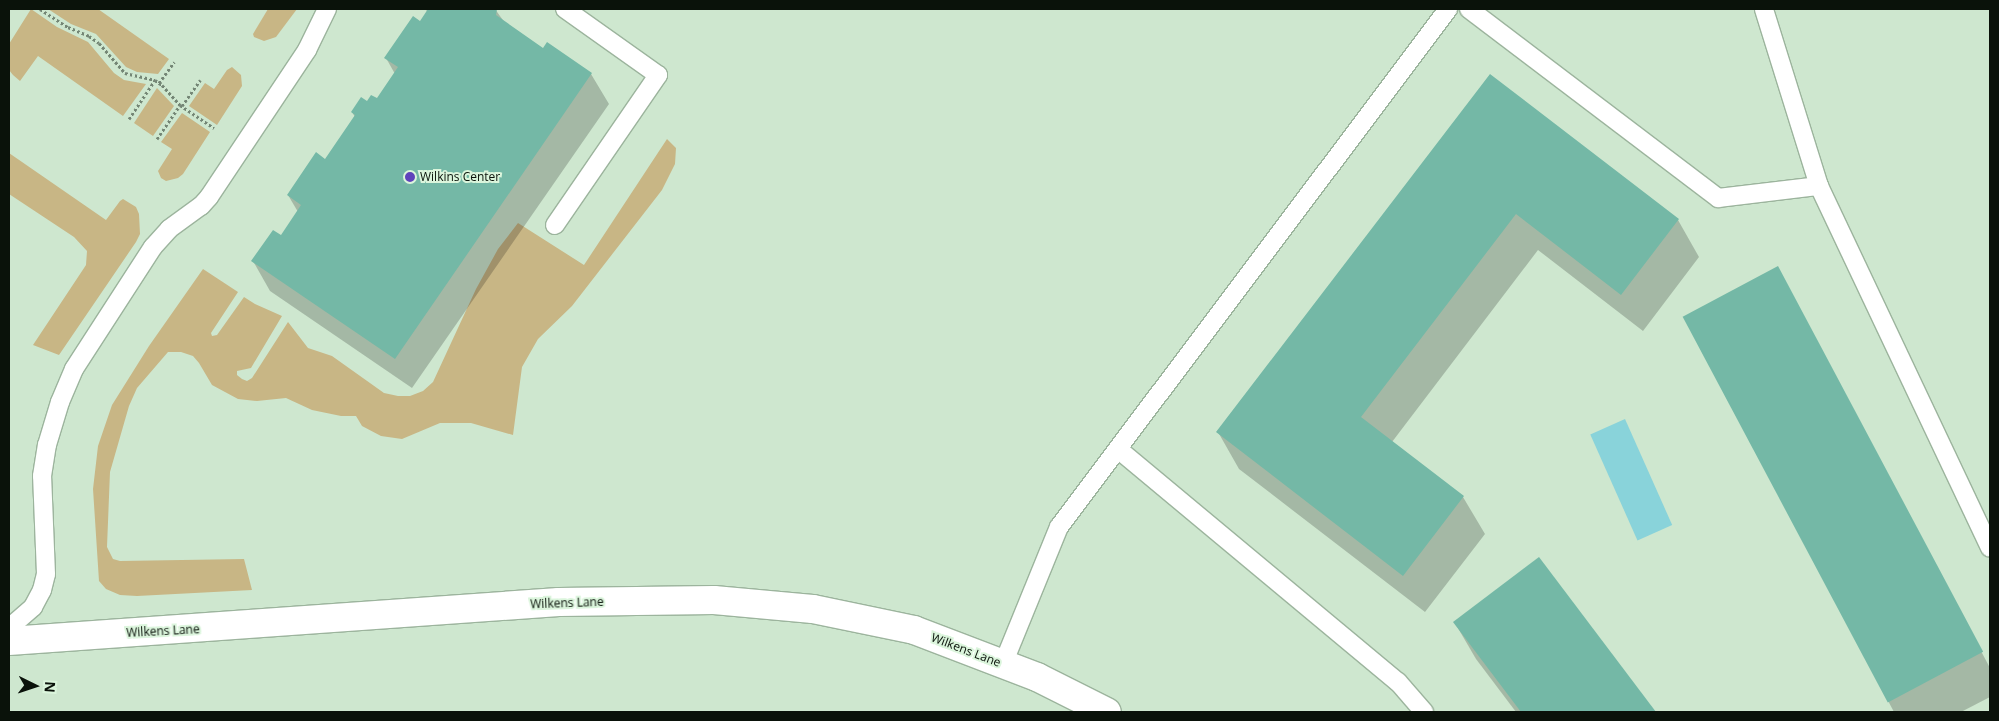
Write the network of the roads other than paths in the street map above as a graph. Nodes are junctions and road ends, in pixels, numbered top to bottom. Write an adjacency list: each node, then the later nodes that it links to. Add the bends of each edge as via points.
1 (327, 9): 10 (lane, via 307,50 202,206 185,216 156,243 74,369 57,410 42,476 44,582 33,607)
2 (564, 9): 7 (lane, via 658,74)
3 (1448, 9): 8 (lane)
4 (1469, 9): 6 (lane, via 1718,198)
5 (1764, 9): 6 (lane)
6 (1819, 186): 9 (lane)
7 (555, 225)
8 (1118, 449): 12 (lane, via 1059,527); 14 (lane, via 1398,682)
9 (1990, 548)
10 (9, 628)
11 (9, 641): 12 (street, Wilkens Lane, via 559,602 714,600 813,609 914,630)
12 (1003, 664): 13 (street, Wilkens Lane, via 1037,676)
13 (1107, 712)
14 (1424, 712)

